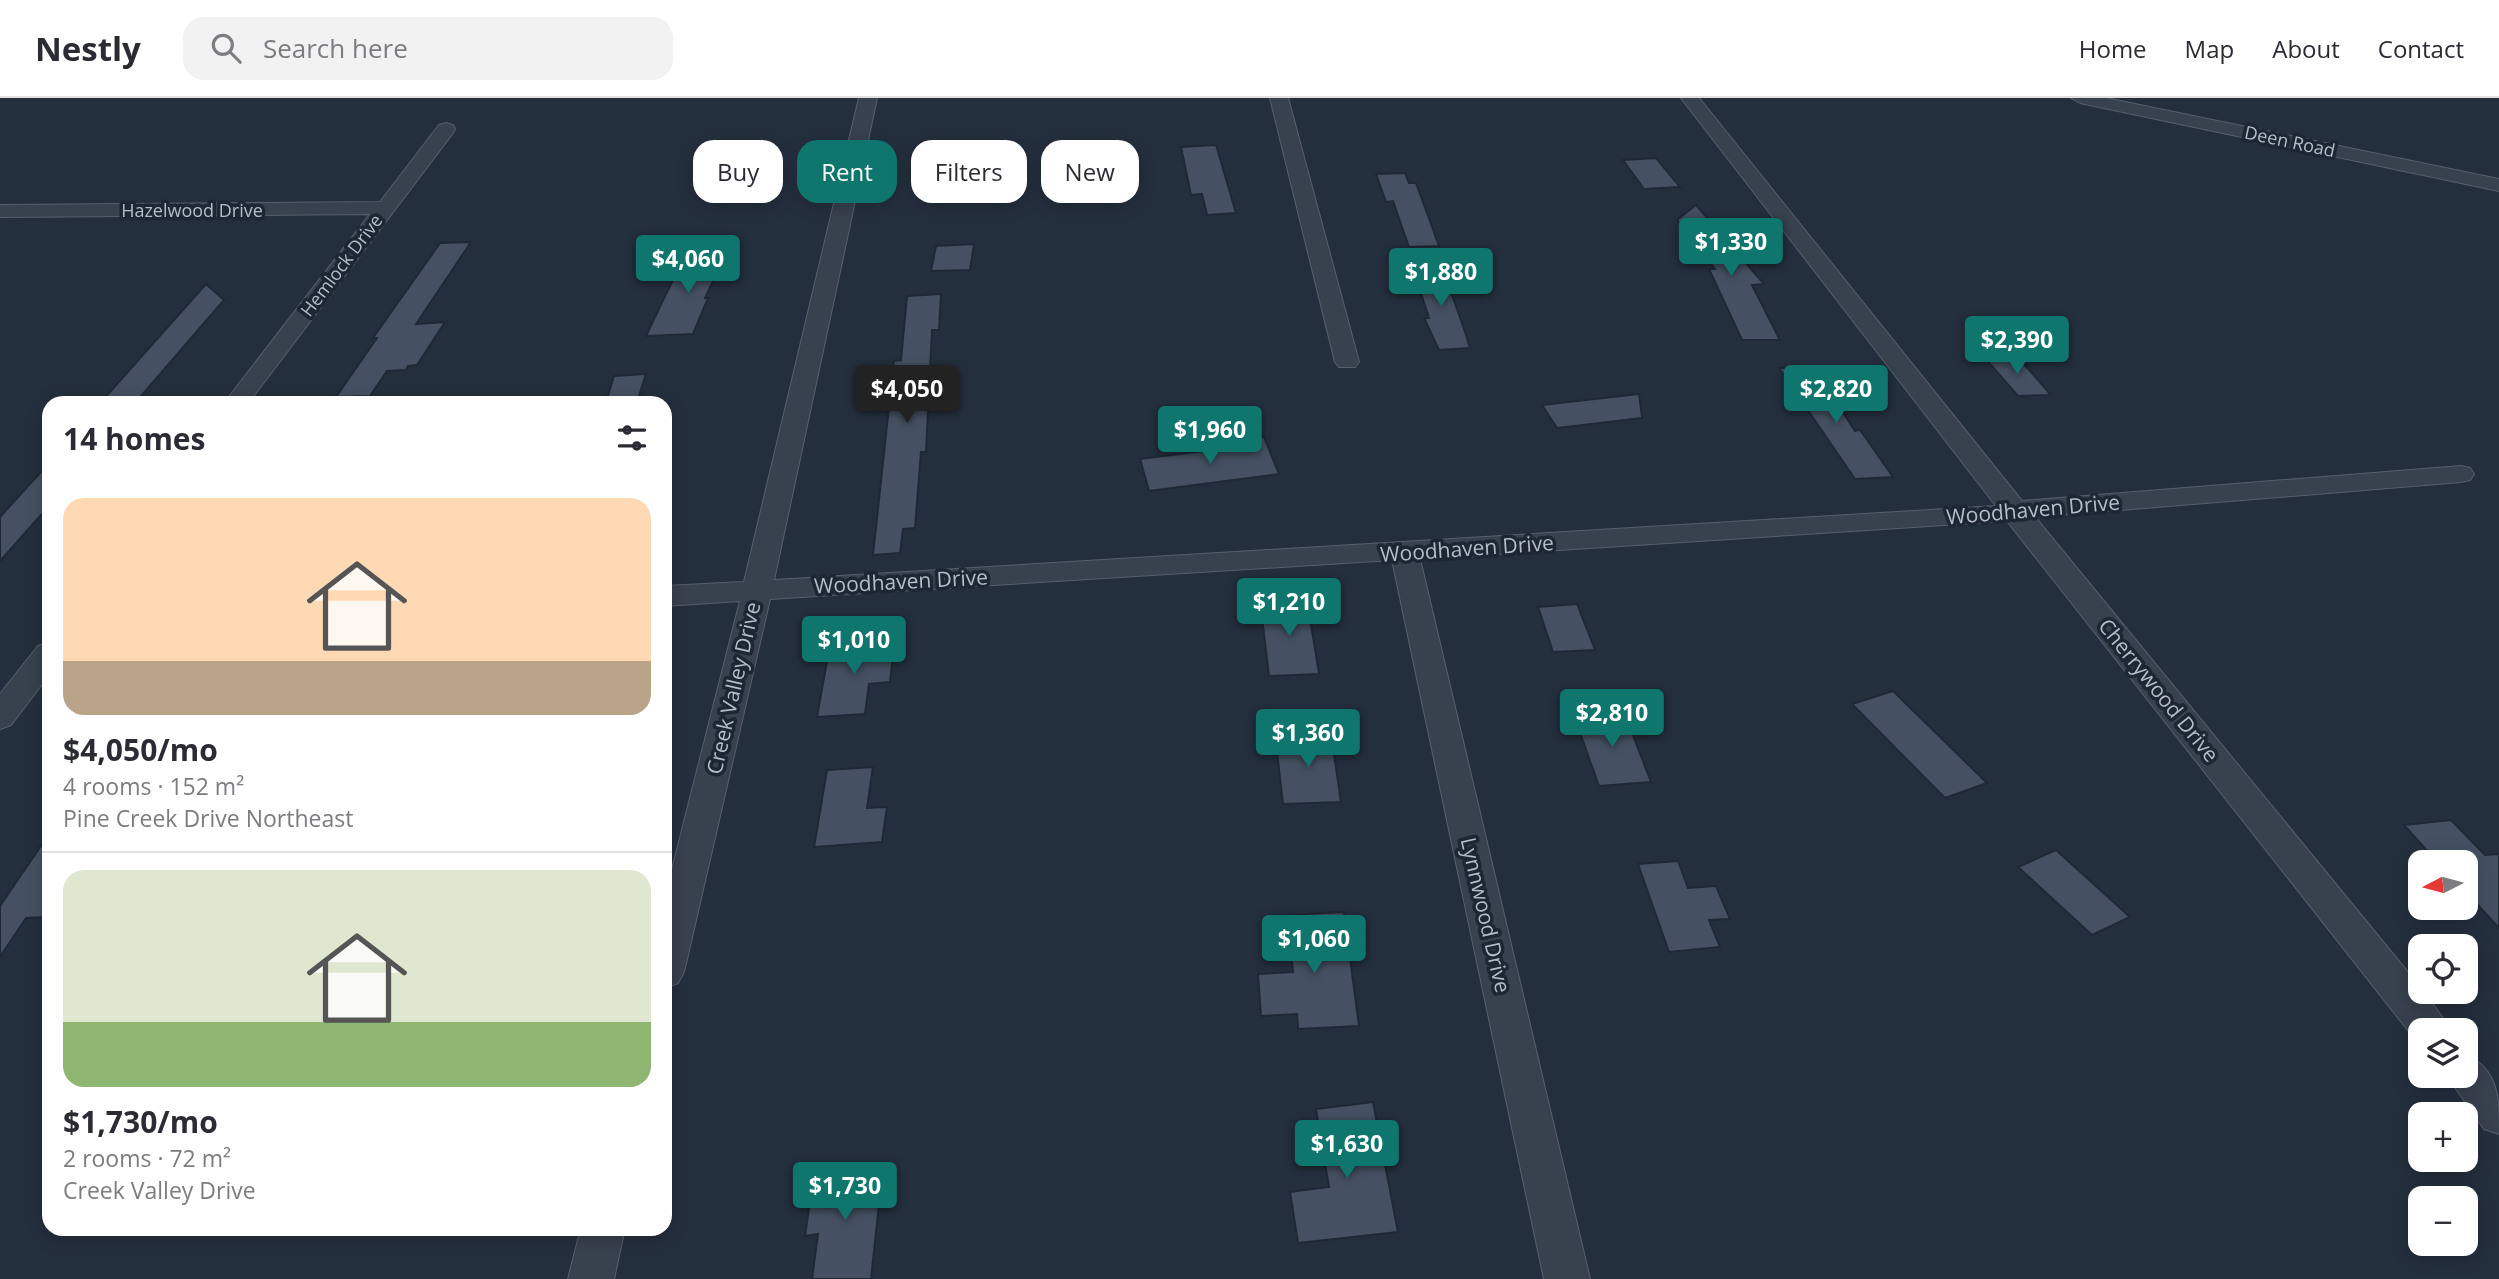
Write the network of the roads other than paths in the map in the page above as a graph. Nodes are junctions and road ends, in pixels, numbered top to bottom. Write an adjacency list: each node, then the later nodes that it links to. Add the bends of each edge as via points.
1 (868, 98): 14 (street, Creek Valley Drive)
2 (1279, 98): 9 (street)
3 (1690, 98): 12 (street, Cherrywood Drive)
4 (2080, 98): 6 (street, Deen Road)
5 (446, 129): 7 (street, Hemlock Drive)
6 (2499, 185)
7 (383, 208): 8 (street, Hazelwood Drive); 10 (street, Hemlock Drive)
8 (0, 211)
9 (1347, 362)
10 (242, 396)
11 (2461, 474): 12 (street, Woodhaven Drive)
12 (2014, 510): 13 (street, Woodhaven Drive); 19 (street, Cherrywood Drive)
13 (1404, 552): 14 (street, Woodhaven Drive); 24 (street, Lynnwood Drive)
14 (757, 590): 15 (street, Woodhaven Drive); 18 (street, Creek Valley Drive)
15 (672, 596)
16 (42, 662): 17 (street)
17 (0, 717)
18 (672, 943)
19 (2422, 1018)
20 (2478, 1088): 21 (street)
21 (2499, 1115)
22 (601, 1236): 23 (street)
23 (591, 1279)
24 (1567, 1279)

